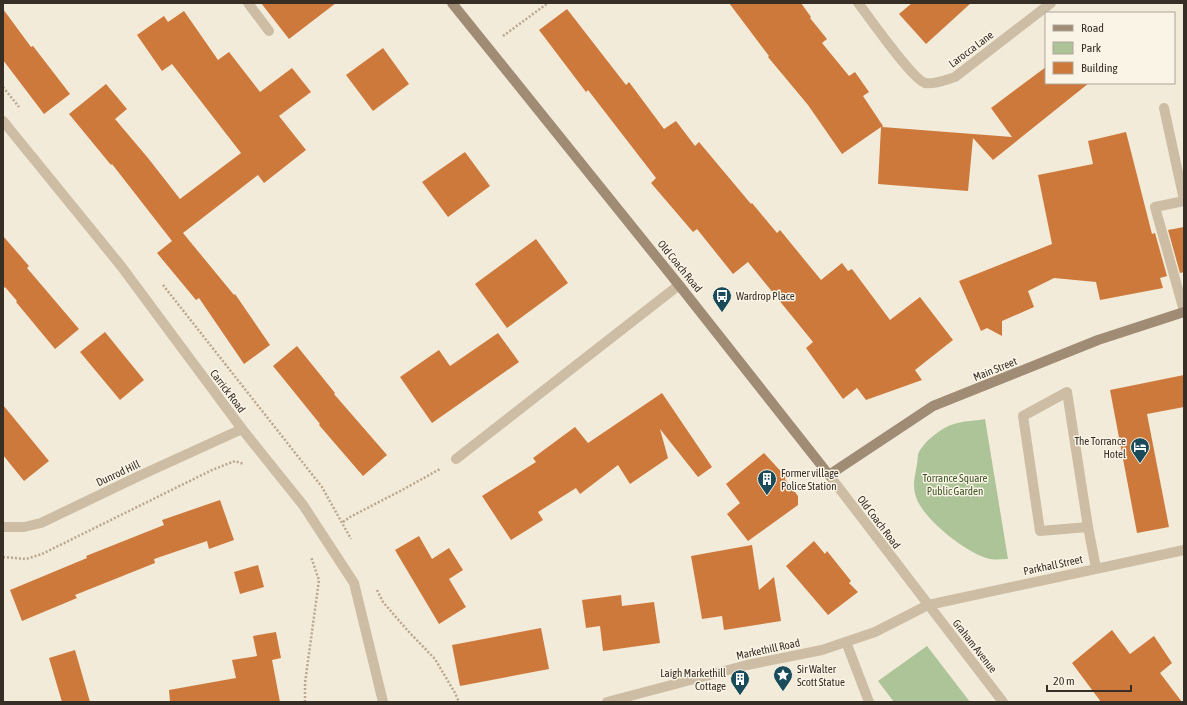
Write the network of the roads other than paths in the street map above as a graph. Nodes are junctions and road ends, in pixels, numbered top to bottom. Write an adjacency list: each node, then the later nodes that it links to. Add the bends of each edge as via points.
1 (248, 3): 5 (street)
2 (452, 3): 9 (street, Old Coach Road)
3 (858, 3): 4 (street, Larocca Lane, via 910,72 925,83 941,82 956,77)
4 (1051, 3)
5 (269, 31)
6 (1164, 108): 8 (street)
7 (3, 120): 11 (street, Carrick Road, via 120,266)
8 (1184, 200): 10 (street, via 1155,207)
9 (680, 285): 12 (street); 13 (street, Old Coach Road)
10 (1184, 311): 13 (street, Main Street, via 1098,340 933,406)
11 (242, 429): 14 (street, Dunrod Hill, via 41,523 24,528); 20 (street, Carrick Road, via 303,505 354,583)
12 (456, 459)
13 (829, 475): 18 (street, Old Coach Road)
14 (3, 527)
15 (1088, 527): 15 (street, via 1079,467 1067,392 1022,416 1040,531); 17 (street)
16 (1184, 550): 17 (street, Parkhall Street)
17 (1096, 568): 18 (street, Parkhall Street)
18 (928, 605): 19 (street, Markethill Road, via 875,632); 23 (street, Graham Avenue)
19 (846, 642): 21 (street, Markethill Road); 22 (street)
20 (383, 702)
21 (607, 702)
22 (869, 702)
23 (1003, 702)

